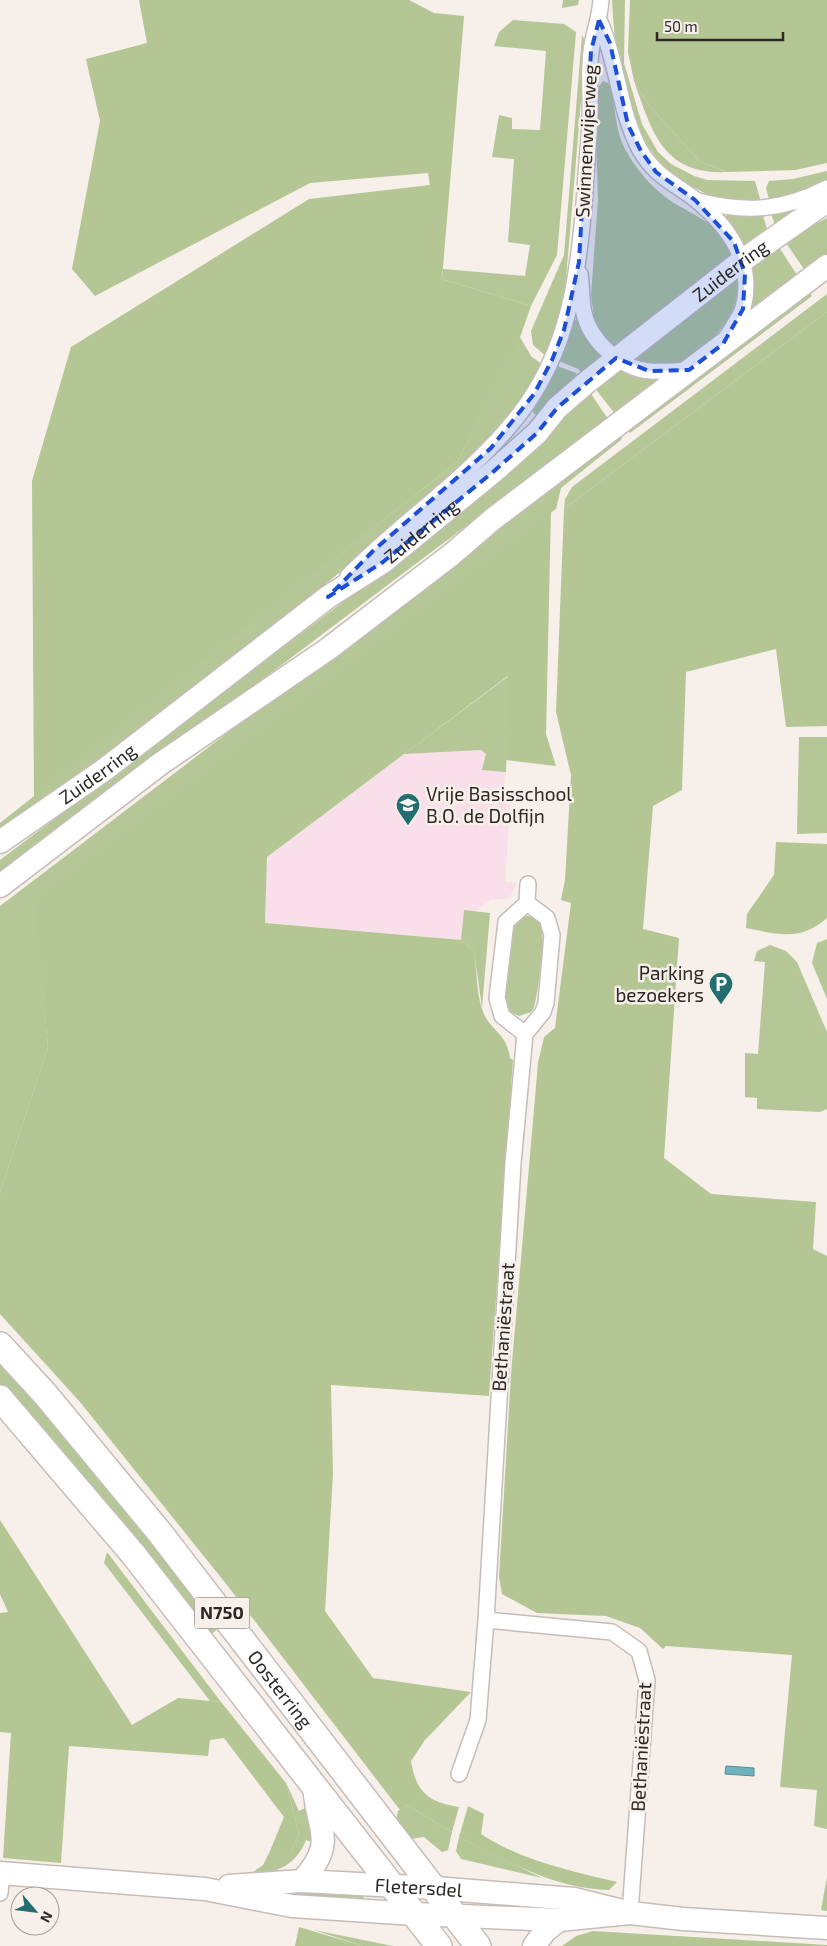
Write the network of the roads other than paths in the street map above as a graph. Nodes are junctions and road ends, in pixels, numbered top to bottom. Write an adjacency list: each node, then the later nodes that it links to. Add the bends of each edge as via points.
1 (601, 0): 2 (street, Swinnenwijerweg)
2 (599, 20): 4 (street, Swinnenwijerweg, via 610,43 628,125 641,152 656,172); 7 (street, Swinnenwijerweg, via 591,50 590,121)
3 (827, 188): 4 (street, Swinnenwijerweg, via 778,207 730,208)
4 (695, 200): 6 (street, Swinnenwijerweg, via 725,229)
5 (827, 201): 6 (main road, Zuiderring)
6 (743, 260): 9 (street, Swinnenwijerweg, via 746,283 742,309); 10 (main road, Zuiderring)
7 (579, 262): 10 (street, Swinnenwijerweg, via 584,314 601,344); 12 (street, Swinnenwijerweg, via 564,330 552,360 519,415 490,448 373,551)
8 (827, 266): 9 (main road, Zuiderring)
9 (723, 344): 11 (main road, Zuiderring)
10 (616, 358): 11 (street, Swinnenwijerweg, via 634,368 649,371); 12 (main road, Zuiderring, via 557,408 537,433 493,472 384,562)
11 (689, 370): 15 (main road, Zuiderring, via 328,649 160,764)
12 (328, 597): 13 (main road, Zuiderring, via 104,770)
13 (0, 842)
14 (528, 884): 16 (street)
15 (0, 886)
16 (526, 903): 17 (street, via 547,918 552,935 546,1003 543,1012); 17 (street, via 506,922 497,998 502,1016)
17 (525, 1034): 20 (street, Bethaniëstraat)
18 (0, 1346): 26 (main road, Oosterring / N750, via 46,1394 160,1533)
19 (0, 1398): 22 (main road, Oosterring / N750, via 133,1554)
20 (486, 1620): 21 (street, Bethaniëstraat, via 478,1720); 28 (street, Bethaniëstraat, via 612,1632 639,1651 647,1680)
21 (459, 1774)
22 (314, 1786): 24 (main road, via 315,1809 325,1834 323,1849); 25 (main road, Oosterring / N750)
23 (1, 1880): 27 (main road, Fletersdel)
24 (302, 1881): 25 (main road, Fletersdel); 27 (main road, Fletersdel)
25 (392, 1887): 26 (main road, Fletersdel); 29 (main road, Oosterring / N750)
26 (435, 1888): 28 (main road, Fletersdel, via 574,1899); 30 (main road, Oosterring / N750)
27 (205, 1890): 29 (main road, Fletersdel, via 292,1906)
28 (630, 1913): 31 (main road, Fletersdel); 32 (main road, Fletersdel)
29 (416, 1914): 30 (main road, Fletersdel); 33 (main road, Oosterring / N750)
30 (455, 1916): 31 (main road, Fletersdel); 34 (main road, Oosterring / N750)
31 (559, 1920): 35 (main road)
32 (827, 1928)
33 (439, 1946)
34 (478, 1946)
35 (534, 1946)

